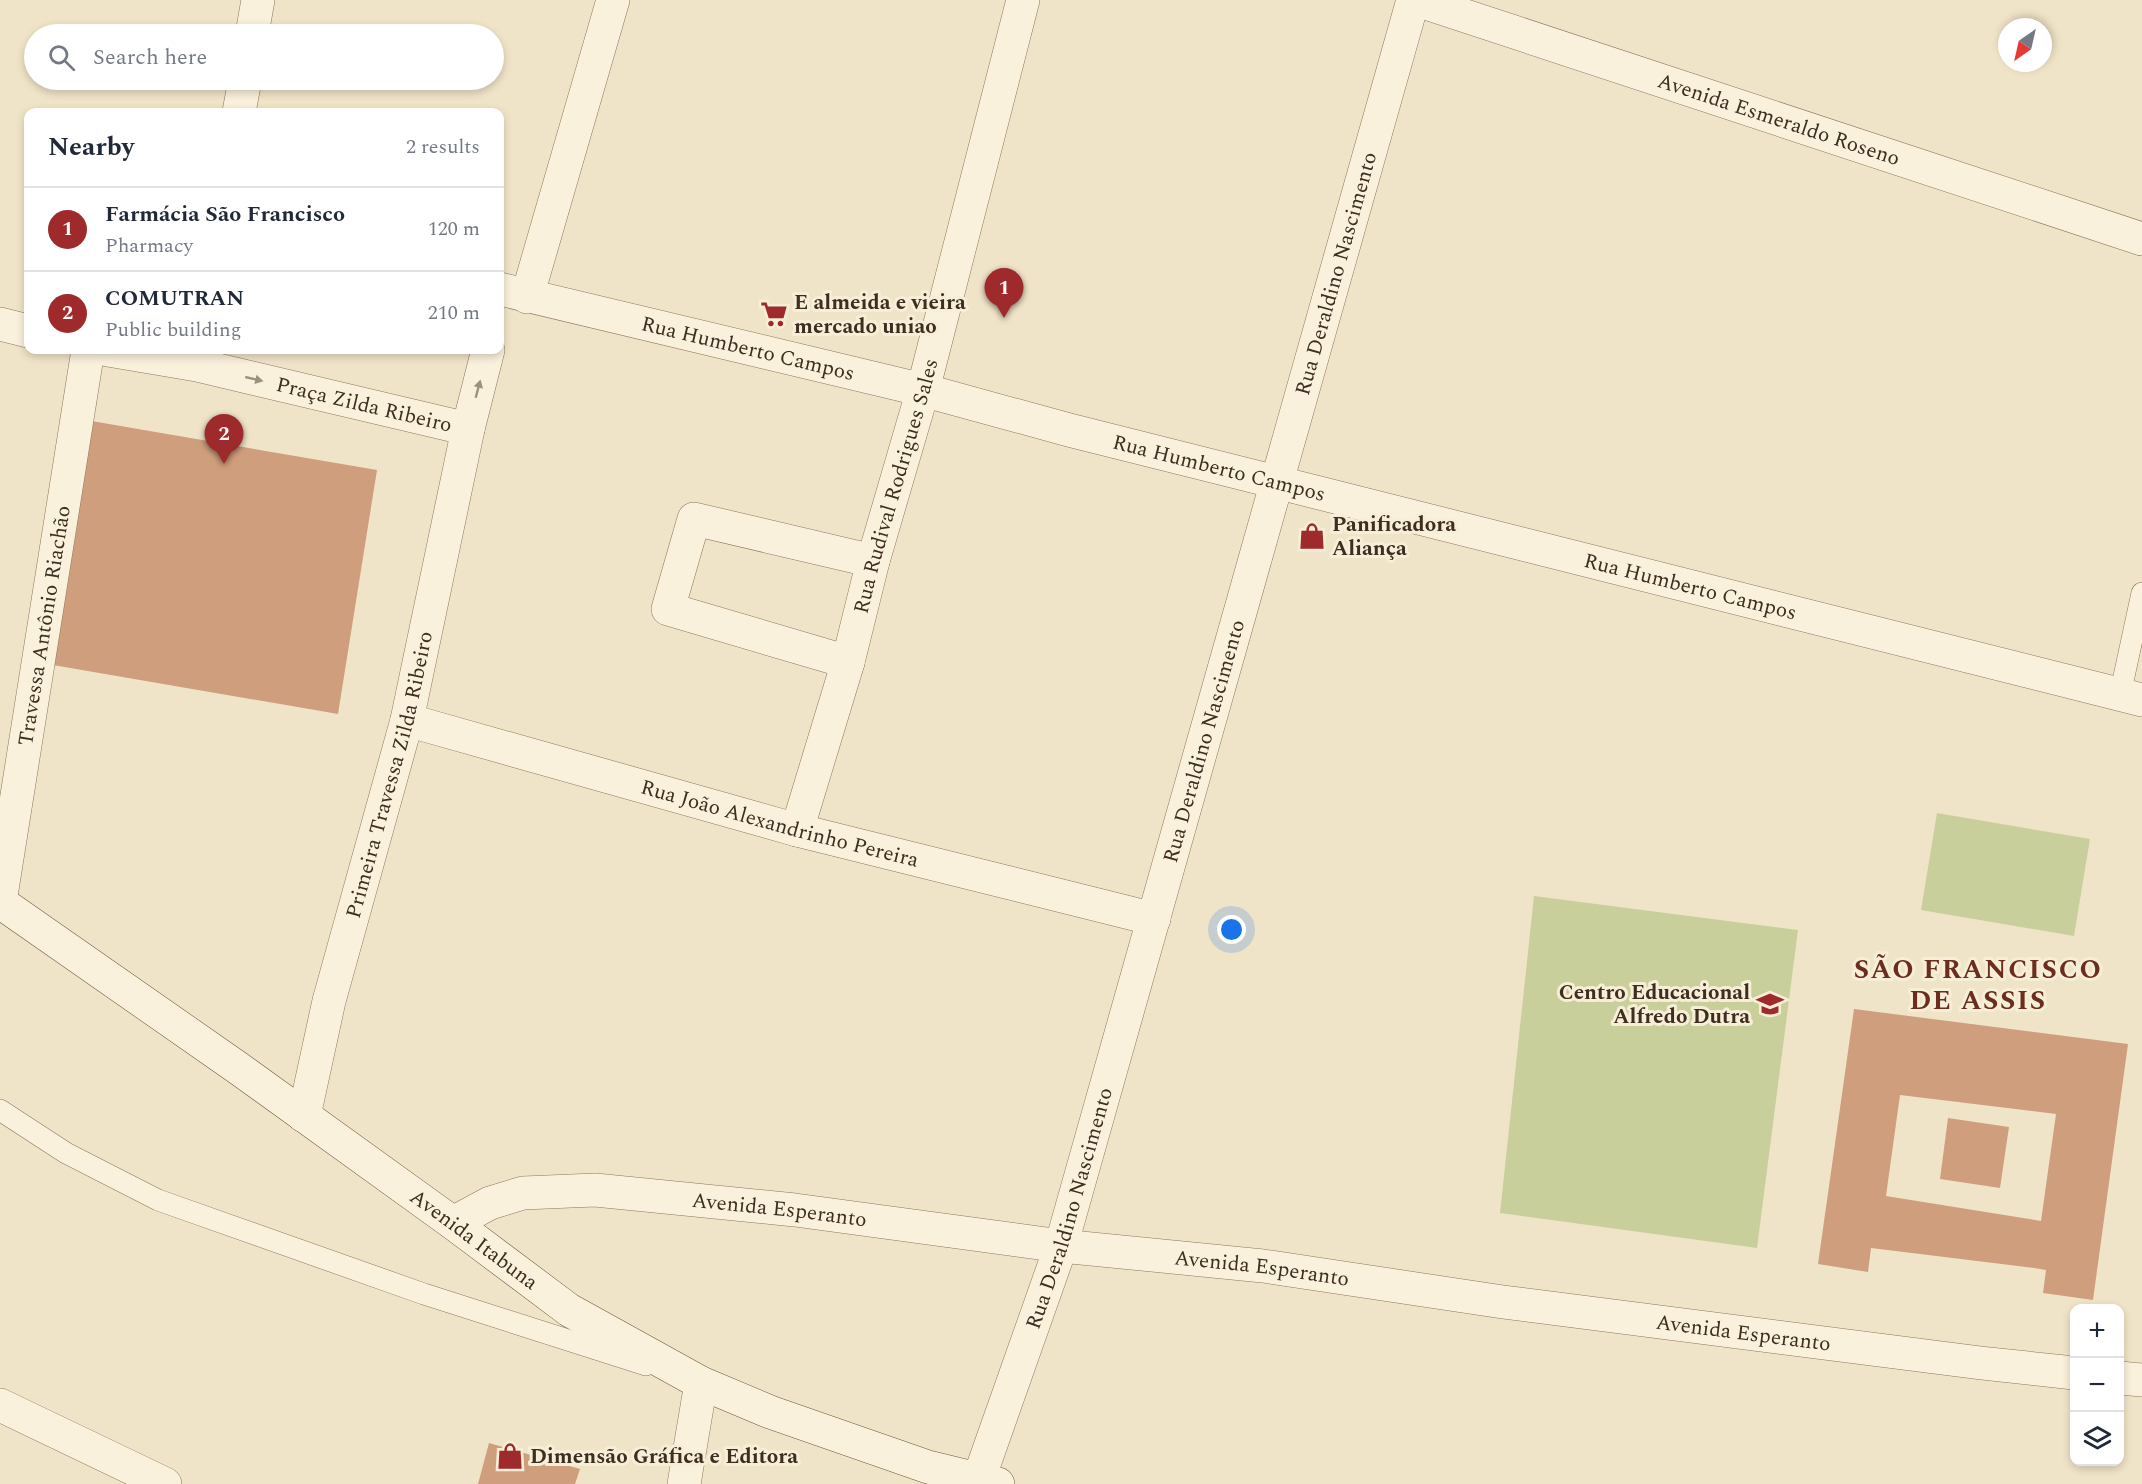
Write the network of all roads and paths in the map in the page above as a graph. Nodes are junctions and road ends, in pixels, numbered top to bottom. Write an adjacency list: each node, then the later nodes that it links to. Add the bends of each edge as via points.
1 (258, 0): 5 (street)
2 (613, 0): 9 (street)
3 (1023, 0): 16 (street, Rua Rudival Rodrigues Sales)
4 (1415, 0): 8 (street, Avenida Esmeraldo Roseno); 18 (street, Rua Deraldino Nascimento)
5 (254, 24)
6 (242, 90): 7 (street)
7 (240, 108)
8 (2142, 239)
9 (507, 296): 16 (street, Rua Humberto Campos)
10 (0, 324): 11 (street)
11 (24, 330)
12 (87, 354): 25 (street, Travessa Antônio Riachão)
13 (159, 354): 15 (street, Praça Zilda Ribeiro)
14 (487, 354): 17 (street, Praça Zilda Ribeiro, one-way to 14)
15 (198, 357): 17 (street, Praça Zilda Ribeiro, one-way to 17)
16 (923, 390): 18 (street, Rua Humberto Campos); 19 (street, Rua Rudival Rodrigues Sales)
17 (468, 429): 23 (street, Primeira Travessa Zilda Ribeiro)
18 (1276, 482): 22 (street, Rua Humberto Campos); 26 (street, Rua Deraldino Nascimento)
19 (873, 561): 21 (street, Rua Rudival Rodrigues Sales); 21 (street, via 694,519 668,609)
20 (2142, 593): 22 (lane)
21 (848, 662): 24 (street, Rua Rudival Rodrigues Sales)
22 (2131, 698)
23 (407, 720): 24 (street, Rua João Alexandrinho Pereira); 28 (street, Primeira Travessa Zilda Ribeiro, via 329,1001)
24 (798, 830): 26 (street, Rua João Alexandrinho Pereira)
25 (0, 902): 28 (street, Avenida Itabuna)
26 (1154, 919): 30 (street, Rua Deraldino Nascimento)
27 (0, 1110): 34 (lane, via 66,1153 158,1200 424,1294)
28 (304, 1116): 29 (street, Avenida Itabuna)
29 (453, 1223): 30 (street, Avenida Esperanto, via 490,1203 523,1193 595,1190 795,1209); 34 (street, Avenida Itabuna, via 569,1310)
30 (1061, 1246): 31 (street, Avenida Esperanto, via 1263,1266 1503,1302); 37 (street, Rua Deraldino Nascimento)
31 (2070, 1373)
32 (2124, 1378): 33 (street)
33 (2142, 1380)
34 (701, 1383): 37 (street, Avenida Itabuna, via 770,1412 928,1467); 39 (street)
35 (0, 1405): 36 (street)
36 (110, 1471): 38 (street)
37 (984, 1482)
38 (165, 1484)
39 (684, 1484)

